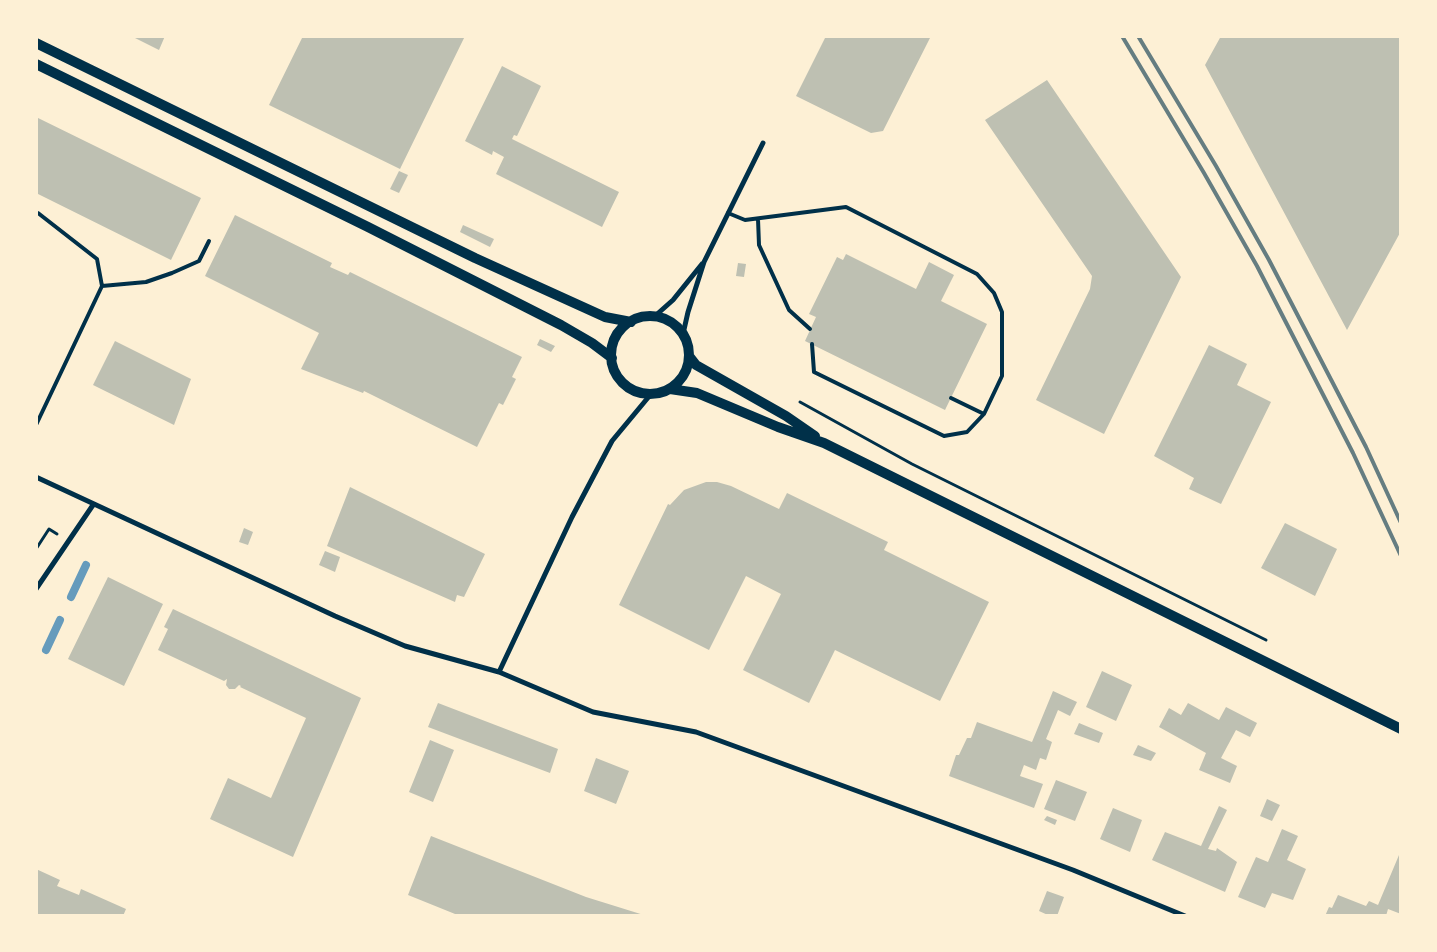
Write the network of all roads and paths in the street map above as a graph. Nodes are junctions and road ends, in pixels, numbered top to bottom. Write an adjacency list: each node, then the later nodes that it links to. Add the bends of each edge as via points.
1 (36, 43): 11 (main road, via 475,258 604,317)
2 (36, 64): 16 (main road, via 553,320)
3 (763, 143): 5 (street)
4 (38, 213): 9 (lane, via 97,259)
5 (728, 213): 6 (lane, via 745,220); 8 (street)
6 (758, 219): 12 (lane, via 759,246 789,310); 21 (lane, via 846,207 977,274 994,292 1002,312 1002,376)
7 (209, 241): 9 (lane, via 198,261 172,273 146,282)
8 (704, 262): 10 (street, via 673,300); 13 (street)
9 (102, 286): 22 (lane)
10 (655, 316): 11 (main road); 13 (main road, via 666,320)
11 (631, 322): 16 (main road, via 616,337)
12 (810, 329)
13 (683, 334): 15 (main road)
14 (812, 344): 21 (lane, via 814,372 944,436 967,432)
15 (689, 356): 17 (main road, via 684,375); 23 (main road, via 696,365 786,416)
16 (612, 358): 18 (main road, via 617,375 628,387)
17 (670, 389): 18 (main road); 23 (main road, via 697,393)
18 (651, 394): 28 (street, via 612,441 572,517)
19 (951, 398): 21 (lane)
20 (798, 401): 27 (path, via 912,464)
21 (984, 414)
22 (36, 426)
23 (824, 443): 29 (main road)
24 (36, 477): 25 (street)
25 (93, 505): 26 (street); 28 (street, via 405,646)
26 (36, 589)
27 (1273, 644)
28 (499, 672): 30 (street, via 593,712 705,735 1064,866)
29 (1401, 730)
30 (1185, 916)

